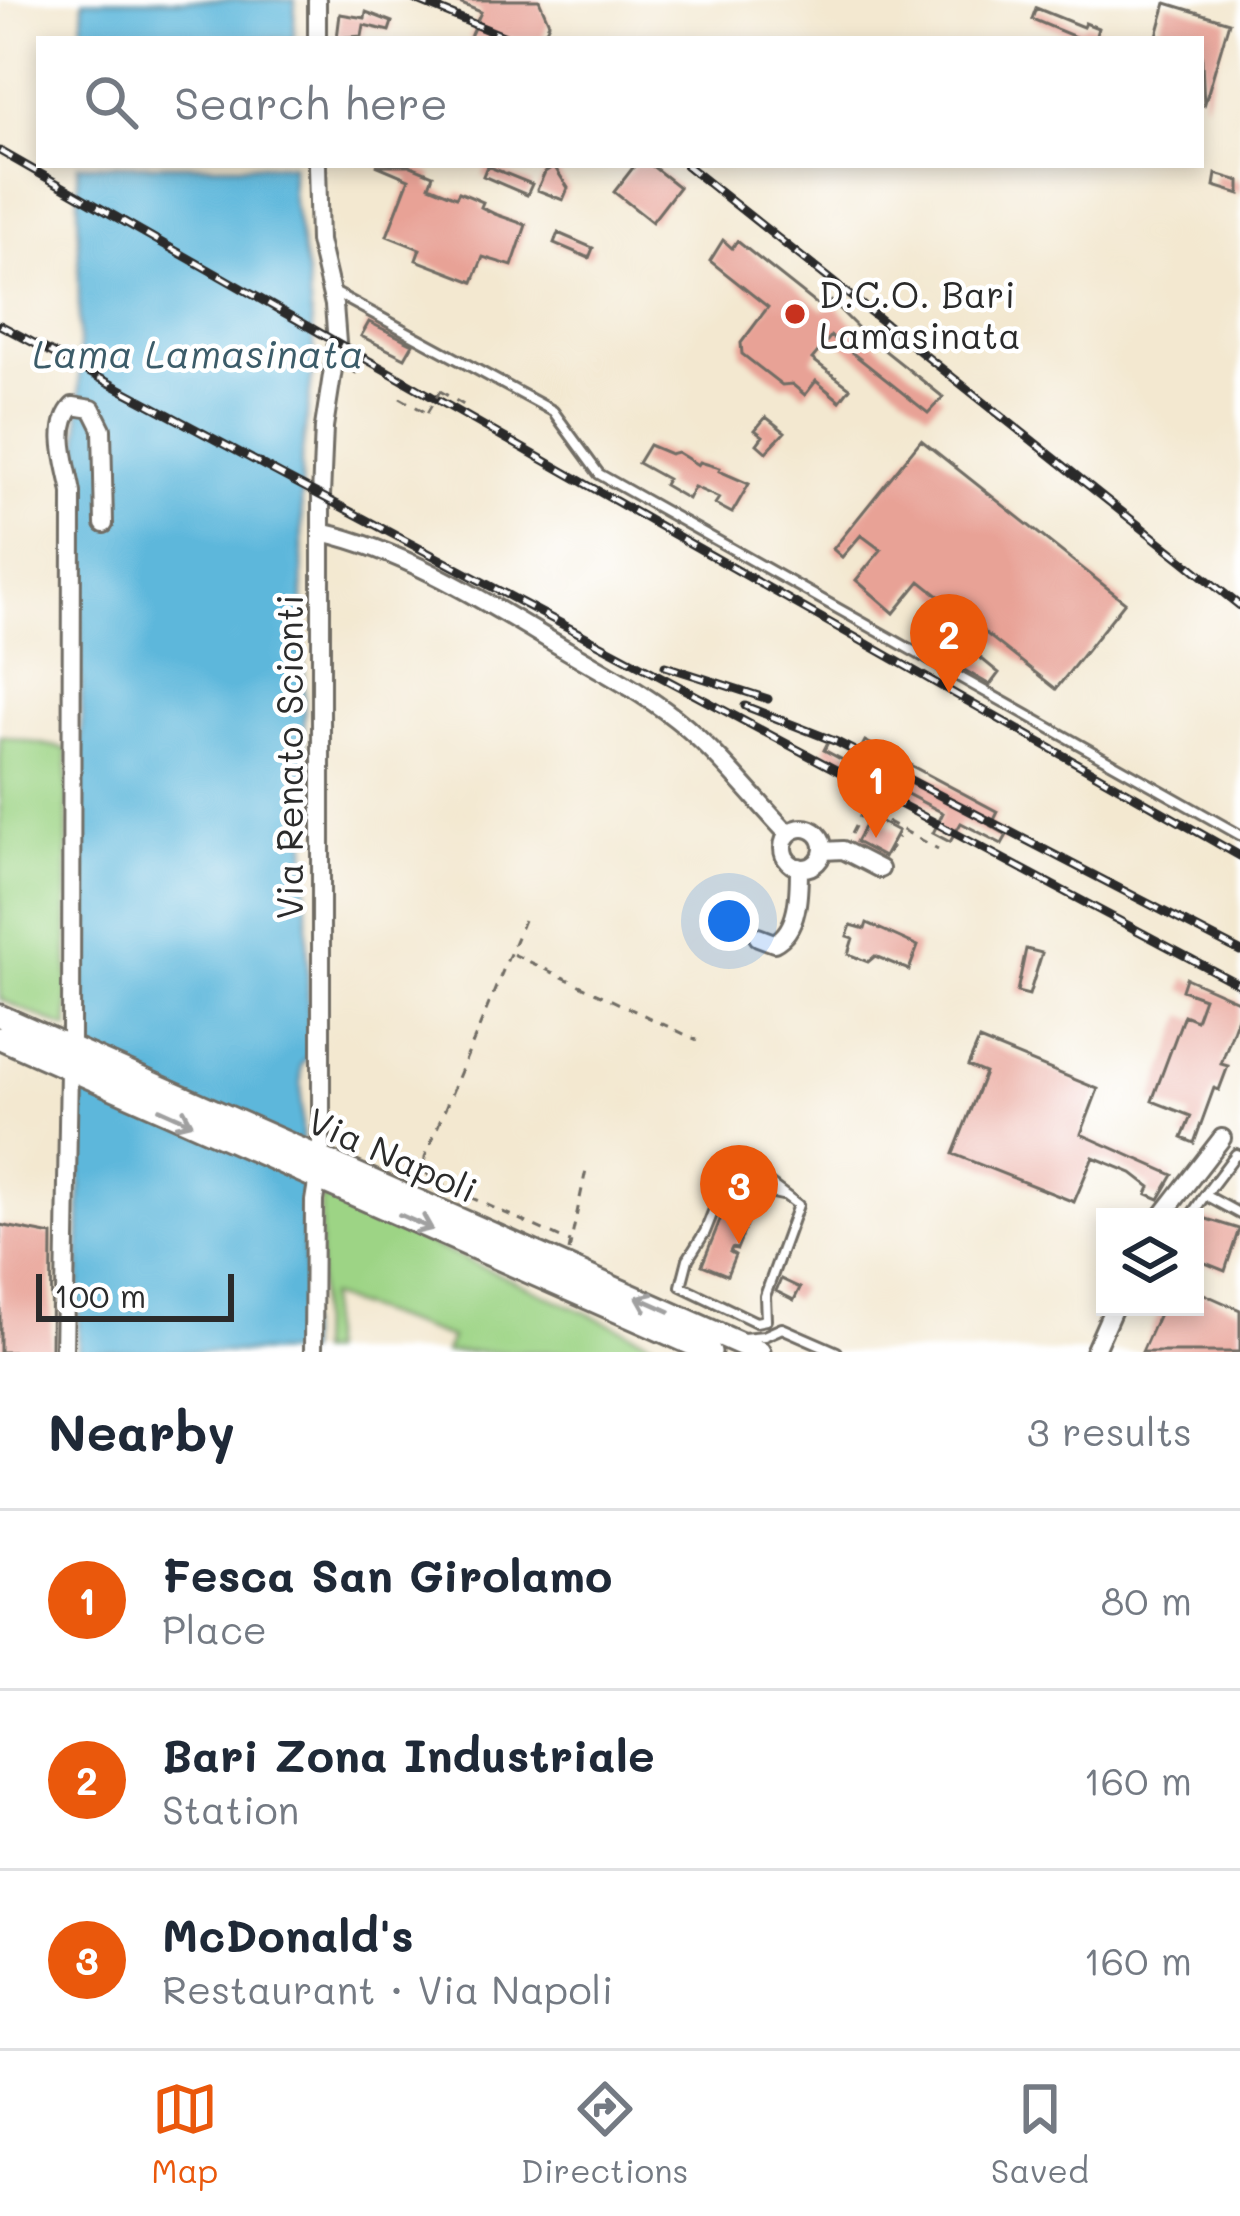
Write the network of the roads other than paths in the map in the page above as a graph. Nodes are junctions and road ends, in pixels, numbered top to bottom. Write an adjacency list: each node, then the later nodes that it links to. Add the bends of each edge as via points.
1 (317, 0): 2 (street)
2 (317, 36)
3 (317, 168): 4 (street, Via Renato Scionti, via 319,241)
4 (331, 290): 6 (street, Via Renato Scionti, via 338,343 324,427); 8 (lane, via 553,411 599,474)
5 (104, 524): 15 (street, via 102,429 92,409 73,406 62,432 72,494)
6 (321, 532): 7 (street, via 395,556 651,700); 18 (street, Via Renato Scionti)
7 (788, 834): 9 (street, via 813,830); 11 (street, via 784,854)
8 (1240, 835)
9 (823, 851): 10 (street); 11 (street)
10 (884, 862)
11 (799, 867): 12 (street, via 787,934 774,944)
12 (758, 938)
13 (0, 1016): 15 (main road, Via Napoli)
14 (0, 1038): 15 (main road, Via Napoli)
15 (70, 1058): 18 (main road, Via Napoli); 26 (street)
16 (1222, 1138): 21 (street)
17 (1240, 1156): 20 (lane)
18 (315, 1166): 25 (main road, Via Napoli, one-way to 18); 27 (street, Via Renato Scionti); 28 (main road, Via Napoli, one-way to 28)
19 (784, 1195): 19 (lane, via 797,1212 765,1296 766,1321 681,1286 729,1177 770,1184)
20 (1205, 1195): 22 (lane); 23 (lane)
21 (1168, 1208)
22 (1196, 1208)
23 (1240, 1214)
24 (1110, 1316): 31 (street)
25 (731, 1340): 29 (main road, Via Napoli); 30 (lane, via 782,1328)
26 (64, 1352)
27 (313, 1352)
28 (710, 1352)
29 (759, 1352)
30 (837, 1352)
31 (1094, 1352)

